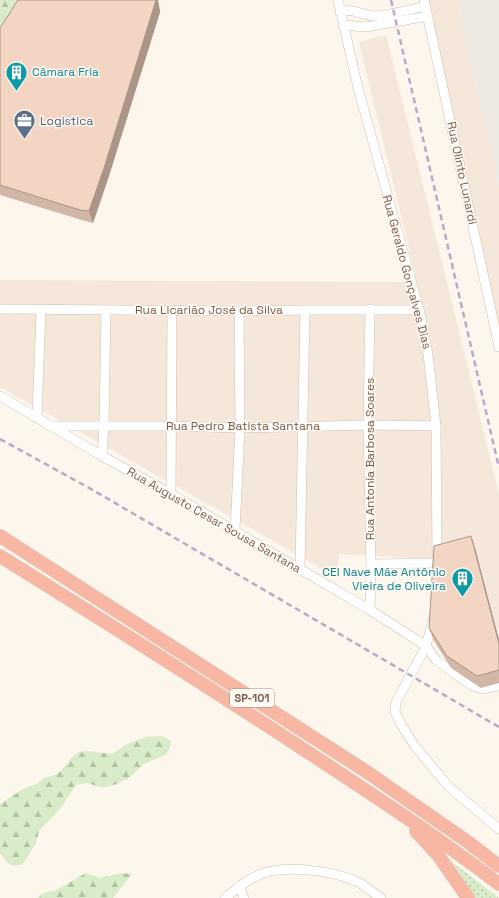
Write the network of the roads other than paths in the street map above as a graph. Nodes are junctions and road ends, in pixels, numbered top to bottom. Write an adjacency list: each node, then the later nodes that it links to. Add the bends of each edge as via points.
1 (338, 0): 5 (street, Rua Geraldo Gonçalves Dias)
2 (343, 0): 4 (street)
3 (425, 3): 4 (street, via 377,16); 6 (street, Rua Olinto Lunardi)
4 (353, 11): 5 (street); 8 (street, via 356,16)
5 (340, 12): 7 (street, Rua Geraldo Gonçalves Dias)
6 (428, 16): 8 (street, via 377,26); 18 (street, Rua Olinto Lunardi)
7 (343, 25): 8 (street); 9 (street, Rua Geraldo Gonçalves Dias)
8 (355, 27): 9 (street)
9 (348, 45): 12 (street, Rua Geraldo Gonçalves Dias)
10 (0, 309): 13 (street, Rua Licarião José da Silva)
11 (370, 309): 12 (street, Rua Licarião José da Silva); 16 (street, Rua Licarião José da Silva); 21 (street, Rua Antonia Barbosa Soares)
12 (419, 309): 25 (street, Rua Geraldo Gonçalves Dias, via 428,354)
13 (41, 310): 14 (street, Rua Licarião José da Silva); 20 (street)
14 (106, 310): 15 (street, Rua Licarião José da Silva); 23 (street)
15 (172, 310): 17 (street, Rua Licarião José da Silva); 24 (street)
16 (305, 310): 17 (street, Rua Licarião José da Silva); 26 (street)
17 (239, 311): 27 (street)
18 (499, 347)
19 (0, 396): 20 (street, Rua Augusto Cesar Sousa Santana)
20 (37, 418): 22 (street, Rua Augusto Cesar Sousa Santana)
21 (368, 425): 25 (street, Rua Pedro Batista Santana); 26 (street, Rua Pedro Batista Santana); 33 (street, Rua Antonia Barbosa Soares)
22 (50, 426): 23 (street, Rua Pedro Batista Santana); 28 (street, Rua Augusto Cesar Sousa Santana)
23 (104, 426): 24 (street, Rua Pedro Batista Santana); 28 (street)
24 (172, 426): 27 (street, Rua Pedro Batista Santana); 29 (street)
25 (436, 426): 33 (street, Rua Geraldo Gonçalves Dias, via 437,567)
26 (304, 427): 27 (street, Rua Pedro Batista Santana); 34 (street)
27 (240, 428): 30 (street)
28 (102, 456): 29 (street, Rua Augusto Cesar Sousa Santana)
29 (171, 494): 30 (street, Rua Augusto Cesar Sousa Santana)
30 (235, 531): 34 (street, Rua Augusto Cesar Sousa Santana)
31 (0, 536): 41 (highway, SP-101, via 367,772)
32 (0, 556): 39 (highway, SP-101, via 176,666)
33 (371, 564): 36 (street, Rua Antonia Barbosa Soares)
34 (300, 569): 36 (street, Rua Augusto Cesar Sousa Santana)
35 (435, 608): 37 (street)
36 (370, 610): 37 (street, Rua Augusto Cesar Sousa Santana)
37 (426, 646): 38 (street, Rua Augusto Cesar Sousa Santana, via 436,660 472,685 482,689); 40 (street, via 396,702 395,712 414,745 449,787)
38 (499, 686)
39 (397, 812): 42 (highway, SP-101); 47 (highway, via 438,855)
40 (499, 829)
41 (499, 866)
42 (499, 884)
43 (239, 886): 44 (street); 45 (street); 46 (street, via 265,873 295,869 339,875 359,883)
44 (225, 898)
45 (244, 898)
46 (380, 898)
47 (468, 898)

